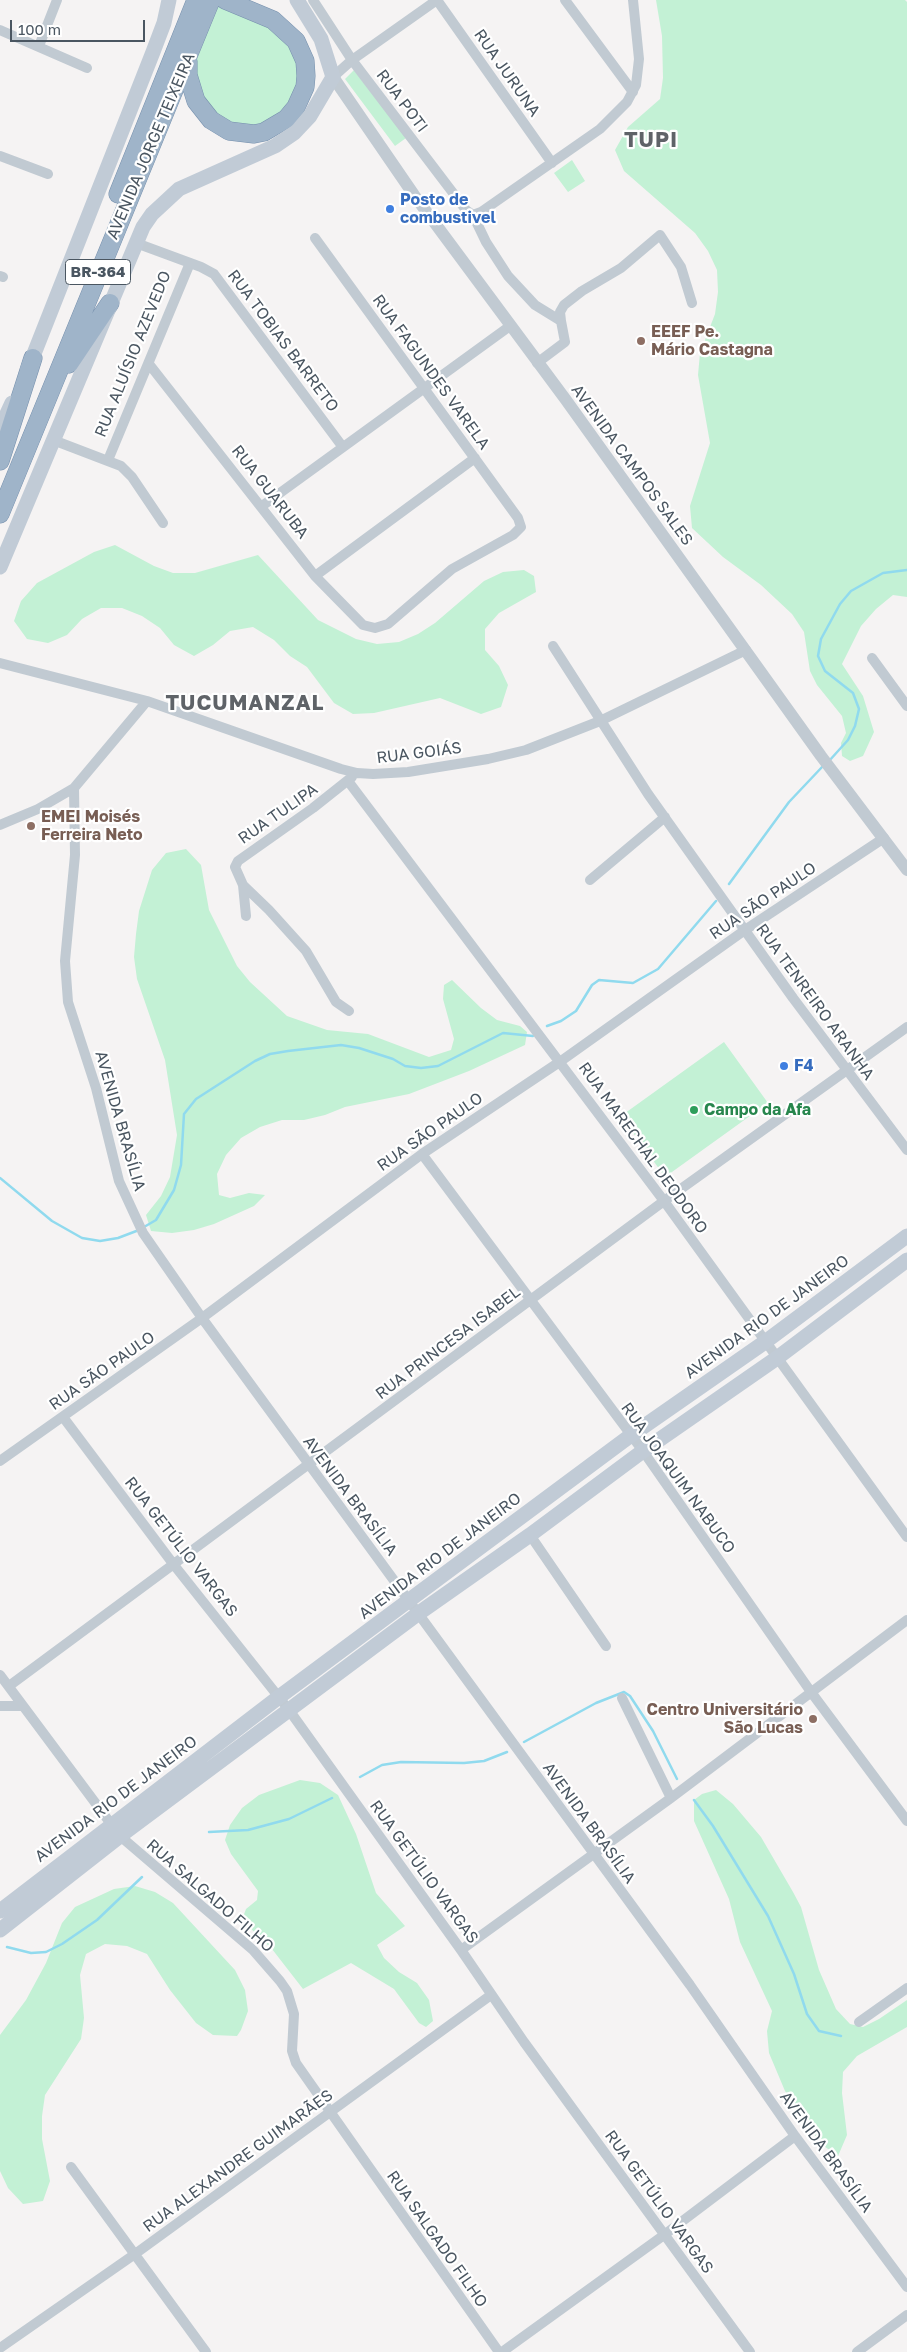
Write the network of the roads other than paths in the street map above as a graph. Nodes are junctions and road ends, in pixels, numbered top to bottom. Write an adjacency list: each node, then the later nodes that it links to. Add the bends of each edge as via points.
1 (57, 0): 13 (street)
2 (169, 0): 30 (main road, via 154,52)
3 (196, 0): 11 (highway, AVENIDA JORGE TEIXEIRA / BR-364)
4 (211, 0): 11 (highway, AVENIDA JORGE TEIXEIRA / BR-364)
5 (225, 0): 14 (highway, via 273,20 296,41 305,61 306,76 296,107 286,119 264,132 229,131 211,120 196,101 188,75)
6 (297, 0): 17 (main road, via 321,39)
7 (313, 0): 15 (street, RUA POTI)
8 (437, 0): 15 (street); 20 (street, RUA JURUNA)
9 (565, 0): 18 (street)
10 (633, 0): 18 (street, via 639,49)
11 (192, 29): 14 (highway, AVENIDA JORGE TEIXEIRA / BR-364); 41 (highway, AVENIDA JORGE TEIXEIRA / BR-364)
12 (0, 30): 13 (street)
13 (39, 46): 16 (street)
14 (188, 56): 33 (highway, AVENIDA JORGE TEIXEIRA / BR-364)
15 (352, 60): 17 (street); 22 (street, RUA POTI)
16 (87, 68)
17 (333, 77): 24 (main road, via 310,116 294,133 275,146 179,190 152,214); 29 (street, AVENIDA CAMPOS SALES, via 381,149)
18 (633, 92): 20 (street, via 616,115)
19 (0, 156): 21 (street)
20 (552, 163): 22 (street)
21 (48, 174)
22 (473, 215): 28 (street, RUA POTI, via 497,260 517,287 535,305)
23 (315, 238): 34 (street, RUA FAGUNDES VARELA)
24 (136, 243): 25 (street, RUA TOBIAS BARRETO); 26 (main road)
25 (190, 263): 32 (street, RUA ALUÍSIO AZEVEDO); 37 (street, RUA TOBIAS BARRETO, via 214,274)
26 (110, 303): 33 (highway, via 65,371); 36 (main road)
27 (692, 303): 28 (street, via 681,267 660,235 622,268 572,297 561,308)
28 (560, 321): 31 (street, via 565,342)
29 (510, 326): 31 (street, AVENIDA CAMPOS SALES); 34 (street)
30 (33, 358): 35 (main road); 40 (highway)
31 (537, 363): 49 (street, AVENIDA CAMPOS SALES)
32 (149, 364): 39 (street, RUA ALUÍSIO AZEVEDO); 42 (street, RUA GUARUBA)
33 (50, 387): 43 (highway, AVENIDA JORGE TEIXEIRA / BR-364)
34 (425, 388): 37 (street); 38 (street, RUA FAGUNDES VARELA)
35 (0, 429)
36 (53, 440): 39 (street, RUA ALUÍSIO AZEVEDO); 45 (main road)
37 (342, 446): 42 (street)
38 (475, 458): 46 (street); 47 (street, RUA FAGUNDES VARELA, via 521,525 513,535 452,568 391,622)
39 (108, 460): 44 (street, via 121,466 132,477)
40 (0, 461)
41 (0, 484)
42 (262, 506): 46 (street, RUA GUARUBA)
43 (0, 514)
44 (163, 523)
45 (0, 567)
46 (315, 576): 47 (street, RUA GUARUBA, via 358,621)
47 (375, 628)
48 (553, 646): 54 (street, RUA TENREIRO ARANHA)
49 (746, 650): 54 (street, RUA GOIÁS); 60 (street, AVENIDA CAMPOS SALES)
50 (872, 658): 53 (street)
51 (0, 663): 52 (street, RUA GOIÁS)
52 (147, 701): 55 (street, RUA GOIÁS); 57 (street)
53 (907, 706)
54 (600, 721): 55 (street, RUA GOIÁS, via 526,750 488,759 408,772); 58 (street, RUA TENREIRO ARANHA)
55 (357, 773): 56 (street, RUA TULIPA)
56 (348, 781): 63 (street, RUA TULIPA, via 238,861 236,871); 68 (street, RUA MARECHAL DEODORO)
57 (74, 788): 59 (street, via 38,809); 76 (street, AVENIDA BRASÍLIA, via 75,855 64,977 68,1002 96,1088 119,1181 143,1233)
58 (665, 817): 62 (street); 65 (street, RUA TENREIRO ARANHA)
59 (0, 825)
60 (884, 838): 61 (street, AVENIDA CAMPOS SALES); 65 (street, RUA SÃO PAULO)
61 (907, 870)
62 (590, 880)
63 (243, 885): 64 (street, RUA TULIPA); 66 (street, via 306,951 336,1002)
64 (246, 916)
65 (745, 930): 68 (street, RUA SÃO PAULO); 69 (street, RUA TENREIRO ARANHA)
66 (349, 1011)
67 (907, 1027): 69 (street, RUA PRINCESA ISABEL)
68 (561, 1061): 71 (street, RUA SÃO PAULO); 72 (street, RUA MARECHAL DEODORO)
69 (847, 1072): 70 (street, RUA TENREIRO ARANHA); 72 (street, RUA PRINCESA ISABEL)
70 (907, 1150)
71 (422, 1154): 75 (street, RUA JOAQUIM NABUCO); 76 (street, RUA SÃO PAULO)
72 (664, 1201): 75 (street, RUA PRINCESA ISABEL); 77 (street, RUA MARECHAL DEODORO)
73 (907, 1236): 77 (main road, AVENIDA RIO DE JANEIRO)
74 (907, 1260): 78 (main road, AVENIDA RIO DE JANEIRO)
75 (530, 1300): 80 (street, RUA JOAQUIM NABUCO); 83 (street, RUA PRINCESA ISABEL)
76 (202, 1318): 79 (street, RUA SÃO PAULO); 83 (street, AVENIDA BRASÍLIA)
77 (766, 1342): 78 (street, RUA MARECHAL DEODORO); 80 (main road, AVENIDA RIO DE JANEIRO)
78 (777, 1358): 81 (main road, AVENIDA RIO DE JANEIRO); 85 (street, RUA MARECHAL DEODORO)
79 (63, 1417): 82 (street, RUA SÃO PAULO); 86 (street, RUA GETÚLIO VARGAS)
80 (630, 1436): 81 (street, RUA JOAQUIM NABUCO); 87 (main road, AVENIDA RIO DE JANEIRO)
81 (642, 1451): 84 (main road, AVENIDA RIO DE JANEIRO); 93 (street, RUA JOAQUIM NABUCO)
82 (0, 1461)
83 (308, 1465): 86 (street, RUA PRINCESA ISABEL); 87 (street, AVENIDA BRASÍLIA)
84 (530, 1535): 88 (main road, AVENIDA RIO DE JANEIRO); 90 (street)
85 (907, 1538)
86 (174, 1564): 92 (street, RUA PRINCESA ISABEL); 94 (street, RUA GETÚLIO VARGAS)
87 (409, 1600): 88 (street, AVENIDA BRASÍLIA); 94 (main road, AVENIDA RIO DE JANEIRO)
88 (418, 1613): 98 (main road, AVENIDA RIO DE JANEIRO); 102 (street, AVENIDA BRASÍLIA)
89 (907, 1620): 93 (street)
90 (606, 1646)
91 (0, 1675): 92 (street, RUA SALGADO FILHO)
92 (9, 1686): 97 (street, RUA SALGADO FILHO)
93 (811, 1692): 99 (street); 100 (street, RUA JOAQUIM NABUCO)
94 (279, 1697): 98 (street, RUA GETÚLIO VARGAS); 101 (main road, AVENIDA RIO DE JANEIRO)
95 (622, 1698): 99 (street)
96 (0, 1706): 97 (street)
97 (23, 1706): 101 (street, RUA SALGADO FILHO)
98 (289, 1710): 101 (main road, AVENIDA RIO DE JANEIRO); 105 (street, RUA GETÚLIO VARGAS)
99 (671, 1798): 102 (street)
100 (907, 1821)
101 (116, 1830): 103 (main road, AVENIDA RIO DE JANEIRO); 104 (main road, AVENIDA RIO DE JANEIRO); 109 (street, RUA SALGADO FILHO, via 253,1950 280,1981 287,1991 294,2014 292,2051 296,2063)
102 (593, 1855): 105 (street); 110 (street, AVENIDA BRASÍLIA, via 690,1985)
103 (0, 1911)
104 (0, 1930)
105 (461, 1950): 107 (street, RUA GETÚLIO VARGAS)
106 (907, 1988): 108 (street)
107 (491, 1995): 109 (street, RUA ALEXANDRE GUIMARÃES); 112 (street, RUA GETÚLIO VARGAS)
108 (859, 2022)
109 (329, 2113): 113 (street, RUA ALEXANDRE GUIMARÃES); 118 (street, RUA SALGADO FILHO)
110 (796, 2136): 112 (street); 114 (street, AVENIDA BRASÍLIA)
111 (71, 2167): 113 (street)
112 (664, 2235): 118 (street); 119 (street, RUA GETÚLIO VARGAS)
113 (135, 2254): 116 (street, RUA ALEXANDRE GUIMARÃES); 117 (street)
114 (907, 2287)
115 (907, 2315): 120 (street)
116 (0, 2348)
117 (206, 2352)
118 (501, 2352)
119 (750, 2352)
120 (857, 2352)

